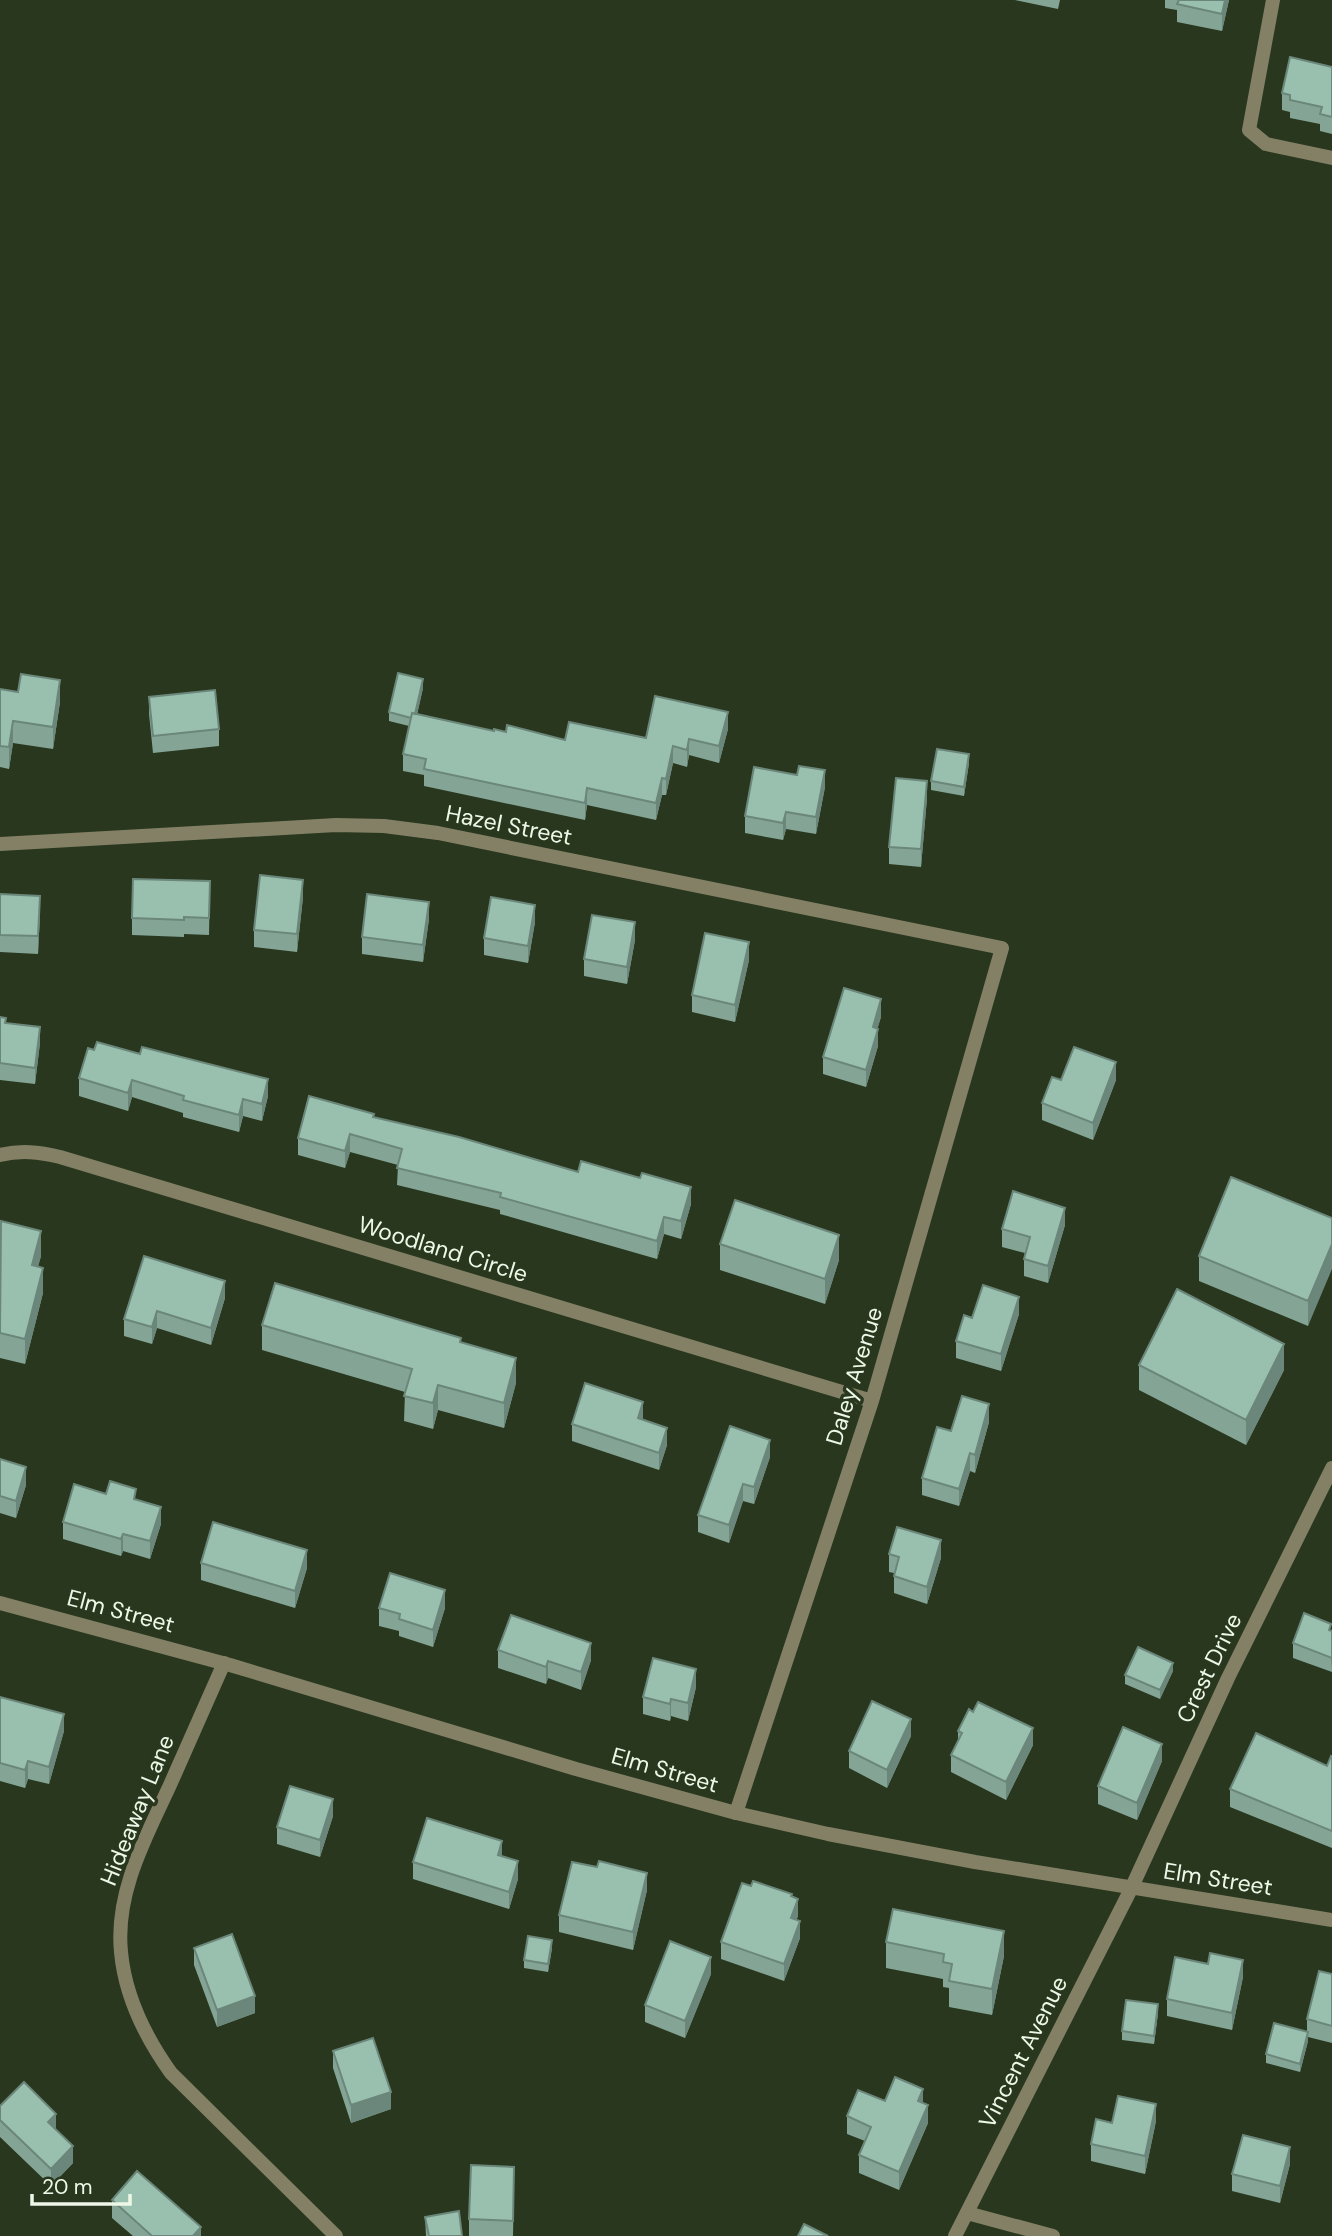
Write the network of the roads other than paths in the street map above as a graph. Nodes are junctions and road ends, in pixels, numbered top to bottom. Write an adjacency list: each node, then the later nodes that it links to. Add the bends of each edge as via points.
1 (1273, 0): 2 (street, via 1250,130 1266,144)
2 (1332, 158)
3 (0, 844): 4 (street, Hazel Street, via 384,826 438,833)
4 (1002, 948): 6 (street, Daley Avenue)
5 (0, 1155): 6 (street, Woodland Circle, via 28,1152 60,1157)
6 (872, 1402): 10 (street, Daley Avenue)
7 (1332, 1468): 11 (street, Crest Drive)
8 (0, 1603): 9 (street, Elm Street)
9 (224, 1663): 10 (street, Elm Street); 14 (street, Hideaway Lane, via 136,1861 121,1916 121,1952 139,2018 171,2073)
10 (736, 1813): 11 (street, Elm Street)
11 (1131, 1889): 12 (street, Elm Street); 13 (street, Vincent Avenue)
12 (1332, 1920)
13 (967, 2213): 15 (street, Vincent Avenue); 16 (street)
14 (336, 2236)
15 (955, 2236)
16 (1053, 2236)

